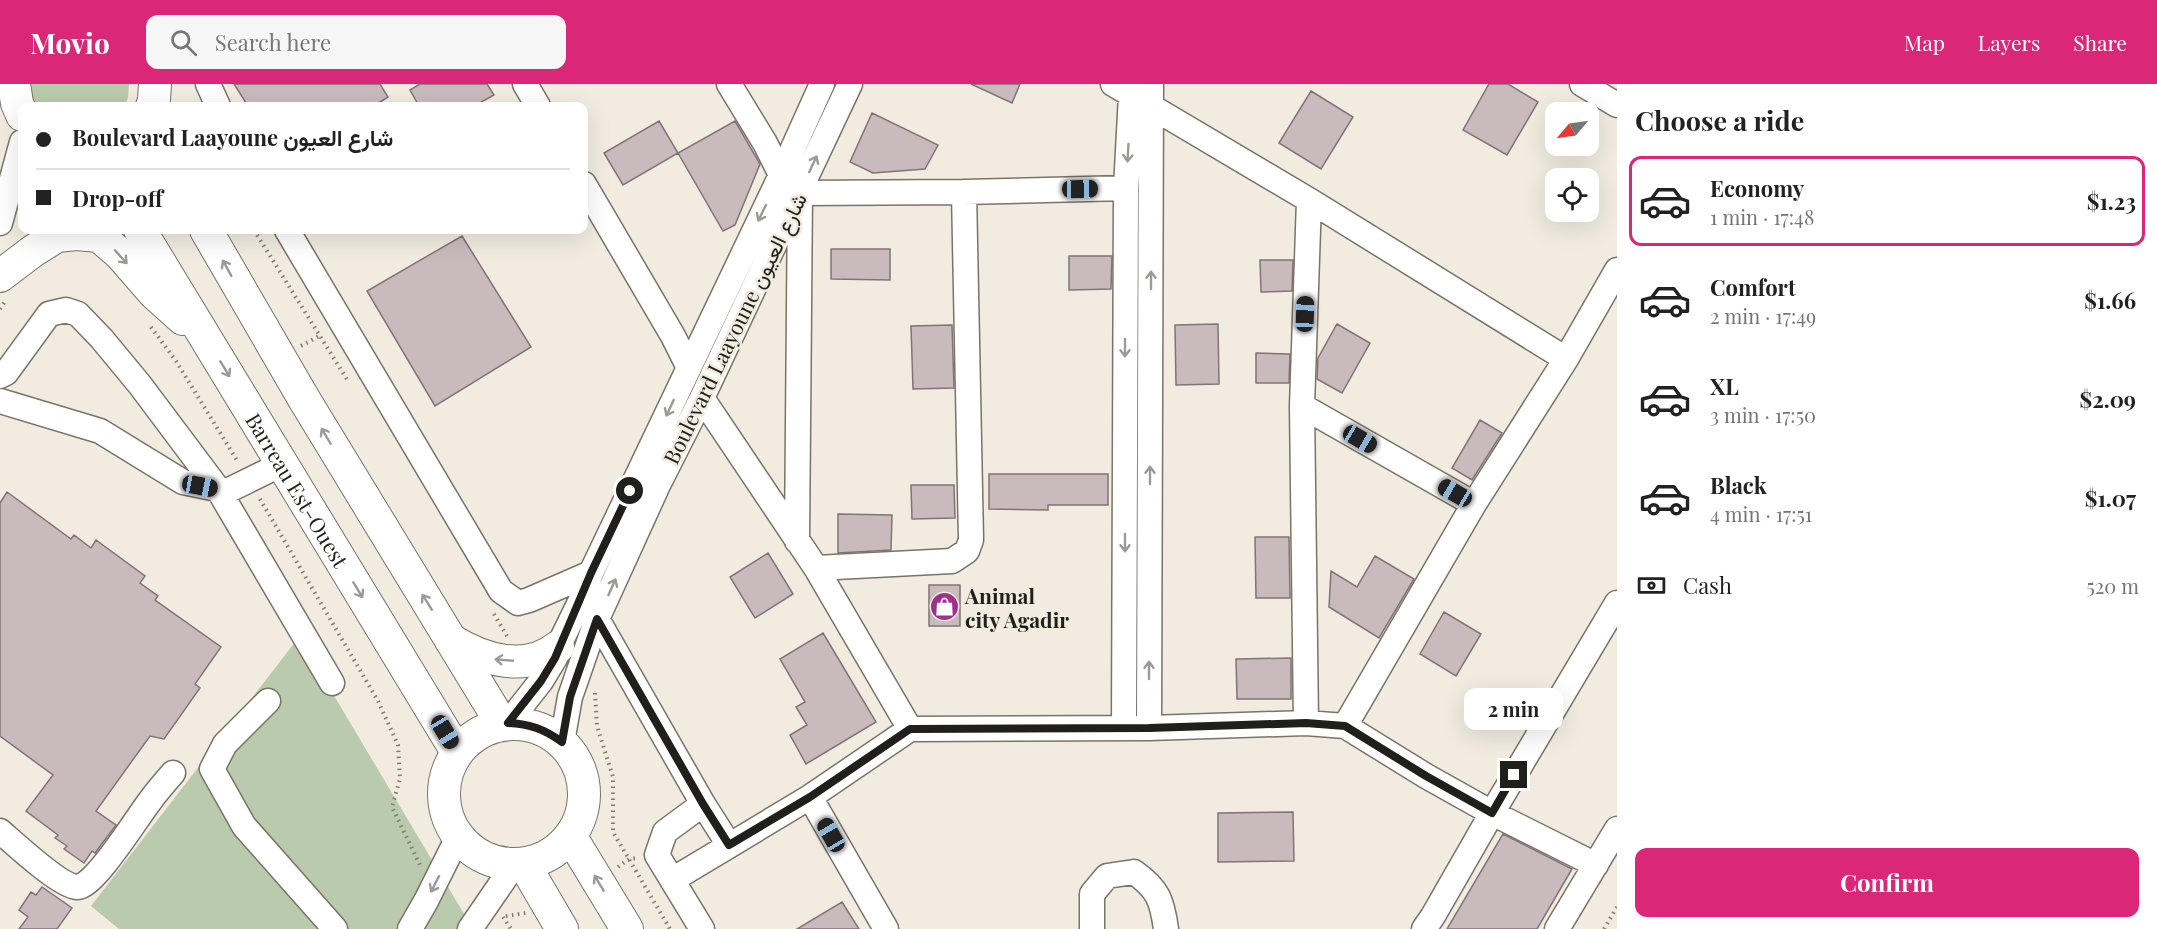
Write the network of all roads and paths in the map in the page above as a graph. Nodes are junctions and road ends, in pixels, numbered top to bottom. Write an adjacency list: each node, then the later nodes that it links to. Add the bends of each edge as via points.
1 (14, 84): 13 (main road)
2 (155, 84): 10 (main road)
3 (208, 84): 11 (street)
4 (525, 84): 12 (street)
5 (729, 84): 16 (street)
6 (822, 84): 16 (street, Boulevard Laayoune شارع العيون)
7 (850, 84): 20 (street, Boulevard Laayoune شارع العيون, one-way to 7)
8 (1582, 84): 14 (street)
9 (1132, 95): 17 (street, one-way to 17); 21 (street); 55 (street, one-way to 9)
10 (153, 102)
11 (216, 102)
12 (536, 102)
13 (18, 105)
14 (1617, 105)
15 (18, 157): 23 (street)
16 (781, 175): 34 (street, Boulevard Laayoune شارع العيون, one-way to 34)
17 (1126, 188): 19 (street); 54 (street, one-way to 54)
18 (588, 191): 34 (street)
19 (964, 192): 20 (street); 43 (street, via 971,540 967,550 952,561)
20 (800, 193): 36 (street, Boulevard Laayoune شارع العيون); 42 (street)
21 (1309, 200): 33 (street); 38 (street)
22 (18, 212): 27 (street)
23 (0, 223)
24 (142, 234): 31 (main road, Barreau Est-Ouest)
25 (208, 234): 32 (main road, one-way to 25)
26 (289, 234): 30 (street)
27 (0, 237)
28 (1617, 270): 33 (street)
29 (0, 276): 31 (main road, one-way to 31, via 57,236 99,236 154,293)
30 (342, 322): 32 (path); 44 (street, via 501,591 518,603)
31 (206, 337): 39 (main road, Barreau Est-Ouest, one-way to 39)
32 (279, 358): 47 (main road, one-way to 32)
33 (1566, 359): 41 (street)
34 (689, 368): 44 (street, Boulevard Laayoune شارع العيون, one-way to 44)
35 (0, 376): 40 (street, via 49,314 66,310 78,314 140,385)
36 (702, 398): 42 (street); 46 (street, Boulevard Laayoune شارع العيون, one-way to 36)
37 (0, 401): 40 (street, via 100,430 183,482)
38 (1302, 406): 41 (street); 52 (street)
39 (282, 464): 40 (street, via 227,491); 58 (main road, Barreau Est-Ouest, one-way to 58)
40 (218, 489): 49 (street)
41 (1474, 504): 53 (street)
42 (797, 541): 43 (street)
43 (816, 568): 56 (street)
44 (591, 573): 48 (street, Boulevard Laayoune شارع العيون)
45 (1617, 603): 62 (street)
46 (597, 619): 57 (street, Boulevard Laayoune شارع العيون, via 570,697); 61 (street)
47 (451, 640): 48 (main road, one-way to 47, via 548,655 508,662 468,651); 51 (main road)
48 (558, 647): 51 (street, Boulevard Laayoune شارع العيون, via 541,681)
49 (332, 684)
50 (268, 701): 74 (street, via 225,744 212,769 244,826)
51 (505, 723): 57 (main road, via 546,730); 58 (main road, via 484,729)
52 (1306, 723): 53 (street); 55 (street)
53 (1345, 726): 62 (street)
54 (1124, 728): 55 (street); 56 (street)
55 (1149, 728)
56 (910, 729): 60 (street)
57 (562, 742): 66 (main road, via 583,777 585,798)
58 (457, 752): 65 (main road, via 448,768 444,804)
59 (173, 773): 64 (street, via 84,886 75,887 61,880)
60 (810, 797): 67 (street); 80 (street)
61 (703, 804): 67 (street); 68 (street, via 665,832)
62 (1492, 813): 70 (street); 83 (street)
63 (1617, 829): 70 (street)
64 (0, 831)
65 (458, 837): 69 (main road, via 474,852 493,861); 75 (street, one-way to 75)
66 (570, 837): 69 (main road, via 550,855); 72 (main road)
67 (729, 845): 71 (street)
68 (657, 855): 71 (street); 72 (path, via 629,859)
69 (519, 864): 76 (street); 77 (main road)
70 (1596, 865): 84 (street)
71 (672, 880): 79 (street)
72 (598, 882): 78 (main road, one-way to 72)
73 (1617, 907): 85 (path)
74 (335, 929)
75 (410, 929)
76 (470, 929)
77 (562, 929)
78 (627, 929)
79 (702, 929)
80 (886, 929)
81 (1092, 929): 82 (street, via 1092,894 1107,876 1134,872 1147,881 1162,902)
82 (1166, 929)
83 (1424, 929)
84 (1557, 929)
85 (1604, 929)

